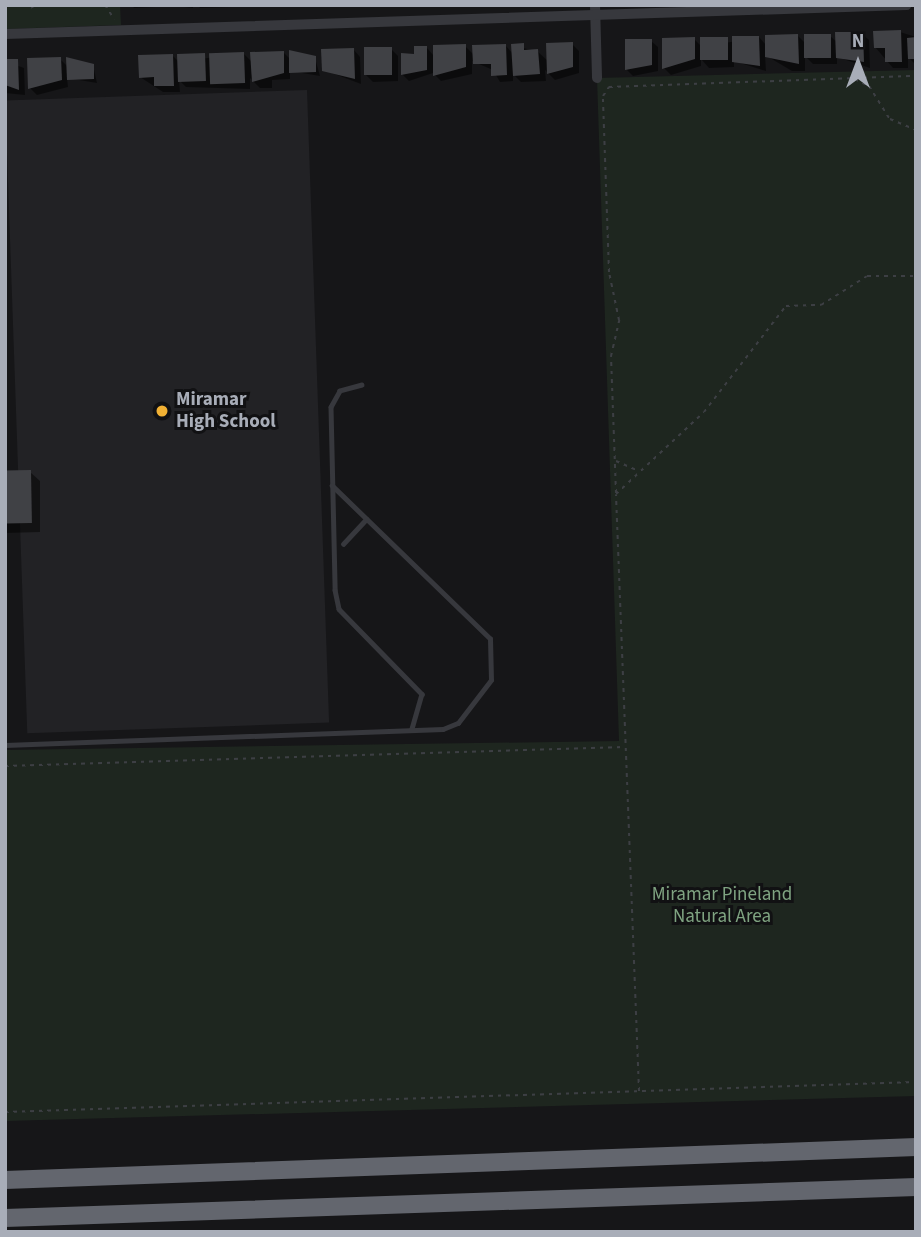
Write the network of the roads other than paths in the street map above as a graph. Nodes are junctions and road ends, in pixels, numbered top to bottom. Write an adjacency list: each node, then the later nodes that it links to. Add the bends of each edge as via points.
1 (907, 5): 2 (street)
2 (595, 10): 3 (street); 4 (street)
3 (5, 34)
4 (597, 78)
5 (362, 385): 6 (lane, via 333,396)
6 (332, 486): 7 (lane); 9 (lane, via 339,609 422,694)
7 (366, 519): 8 (lane); 9 (lane, via 482,628 494,653 491,680 458,723)
8 (343, 544)
9 (412, 730): 10 (lane)
10 (5, 745)
11 (916, 1147): 12 (highway)
12 (5, 1180)
13 (916, 1187): 14 (highway)
14 (877, 1188): 15 (highway); 16 (highway)
15 (916, 1196)
16 (5, 1218)

